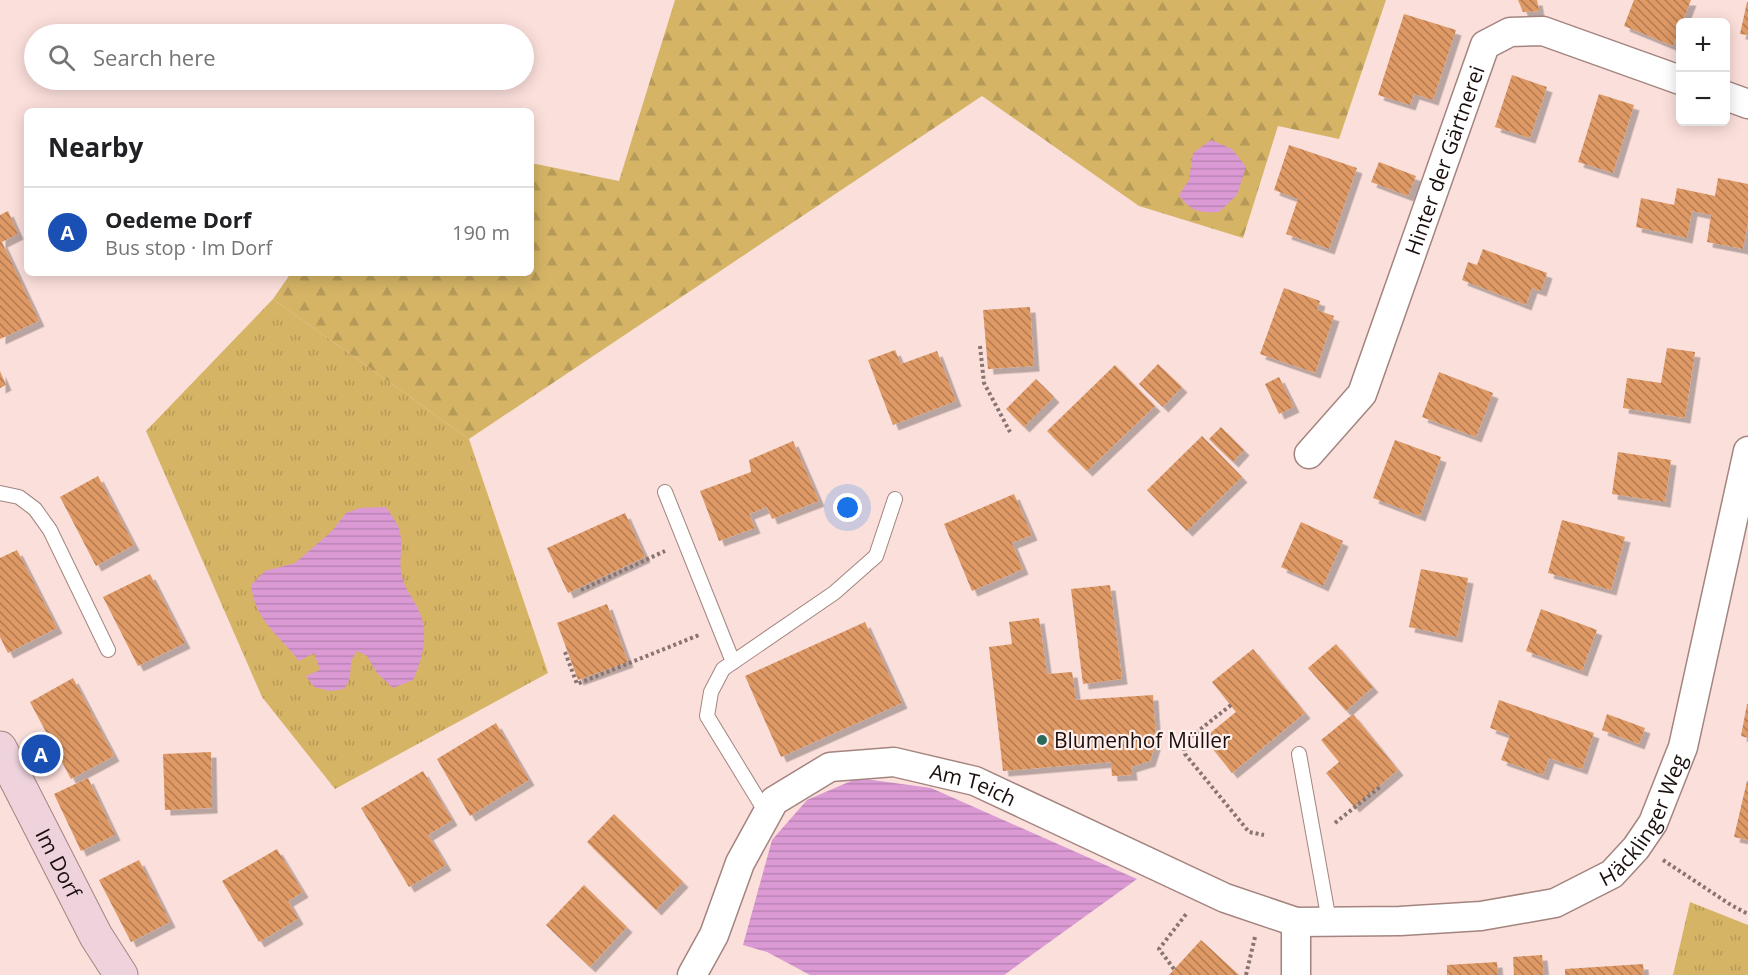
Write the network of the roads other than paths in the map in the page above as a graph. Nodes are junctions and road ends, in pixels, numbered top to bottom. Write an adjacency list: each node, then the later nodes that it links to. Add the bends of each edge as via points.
1 (1676, 79): 5 (street, Hinter der Gärtnerei, via 1543,31 1510,32 1485,45 1362,394)
2 (1730, 98): 3 (street)
3 (1748, 104)
4 (1748, 451): 14 (street, Häcklinger Weg, via 1683,747 1653,824 1636,848 1612,874 1555,903 1481,916)
5 (1309, 454)
6 (665, 492): 10 (lane)
7 (0, 493): 9 (lane, via 19,497 35,509 50,530)
8 (895, 499): 10 (lane, via 876,556 834,593)
9 (108, 650)
10 (733, 662): 13 (lane, via 723,669 711,692 706,716)
11 (0, 748): 16 (street, Im Dorf, via 96,936)
12 (1299, 754): 14 (lane)
13 (767, 814): 15 (street, Am Teich, via 774,801 830,767 894,762 975,782 1225,898); 17 (street, Am Teich, via 740,863 714,935)
14 (1329, 921): 15 (street, Häcklinger Weg)
15 (1296, 922): 18 (street)
16 (121, 975)
17 (692, 975)
18 (1296, 975)

